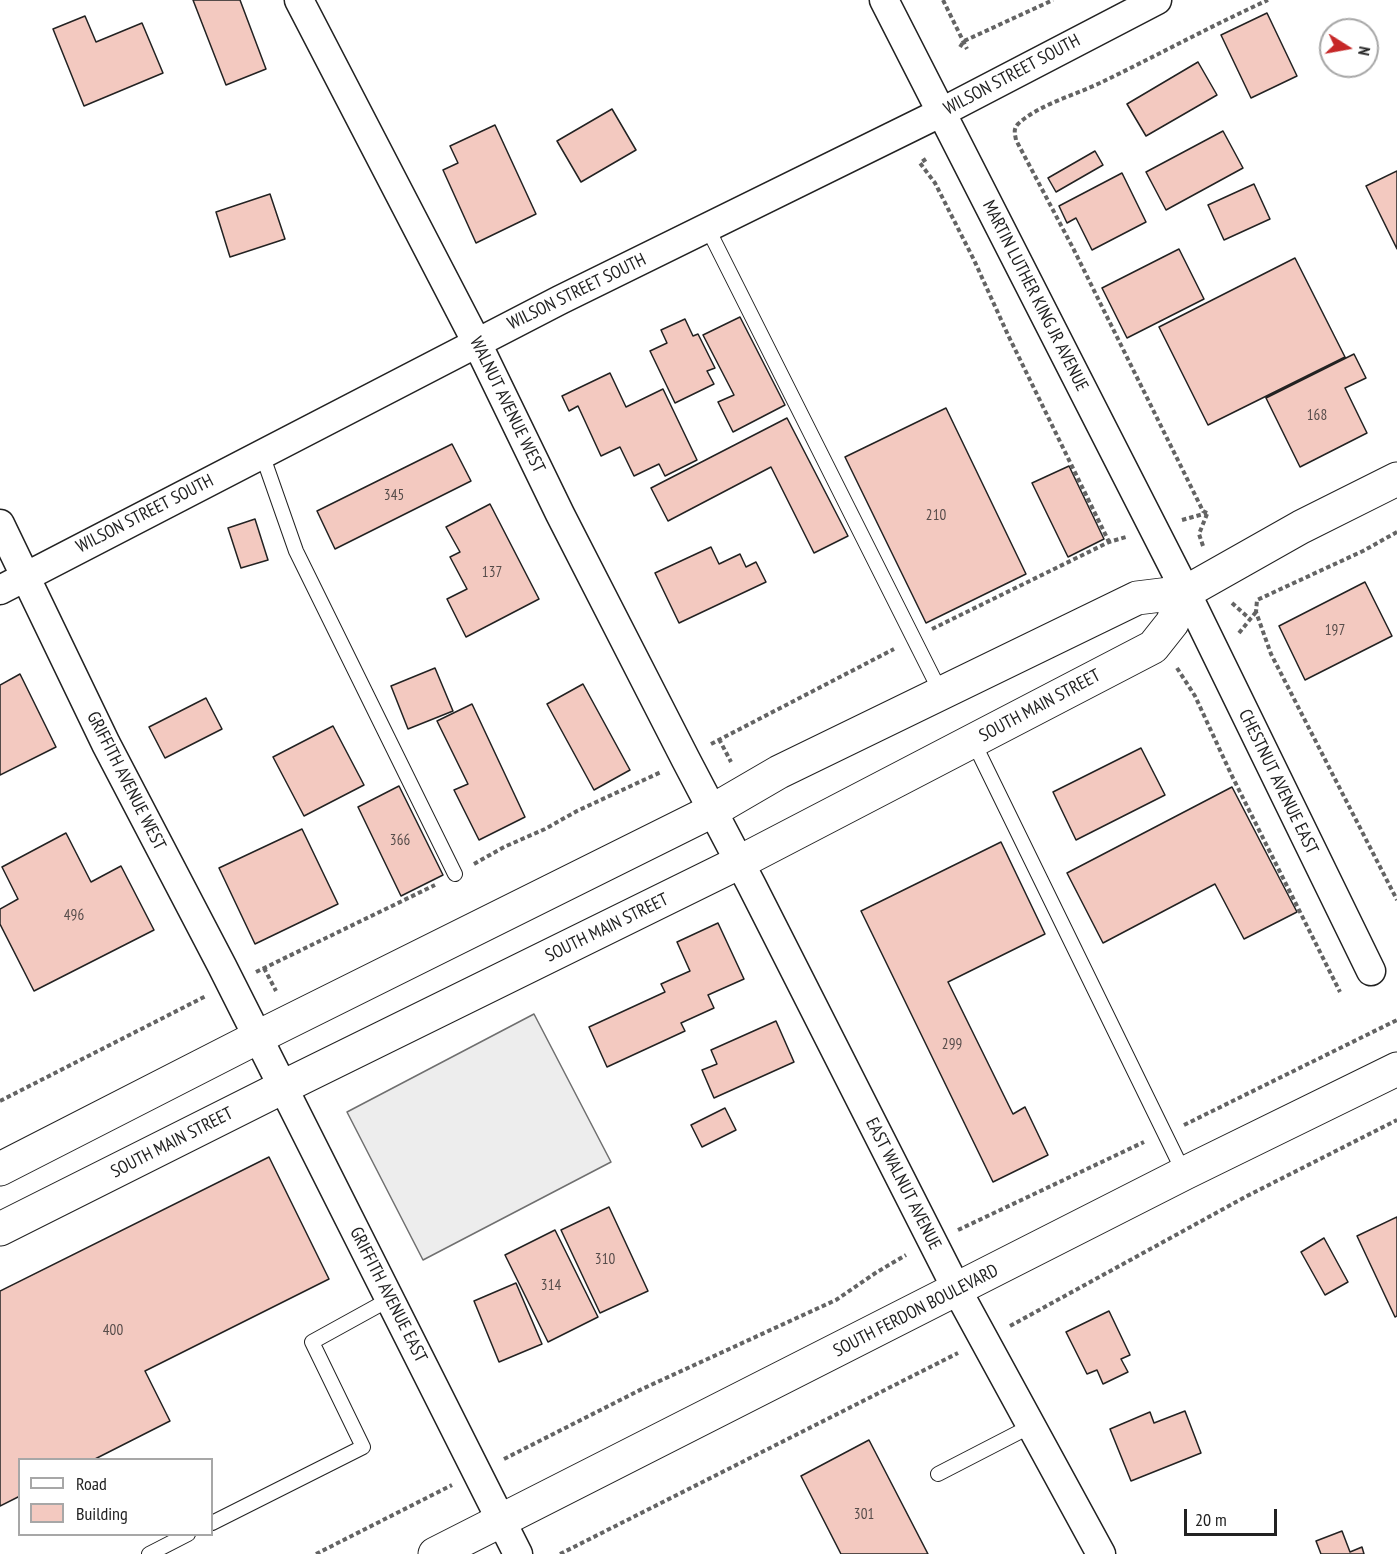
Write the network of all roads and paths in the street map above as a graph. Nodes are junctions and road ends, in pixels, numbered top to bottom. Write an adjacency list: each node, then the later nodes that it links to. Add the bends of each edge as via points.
1 (299, 0): 13 (street, WALNUT AVENUE WEST)
2 (884, 0): 10 (street, MARTIN LUTHER KING JR AVENUE)
3 (943, 0): 7 (path)
4 (1053, 0): 7 (path)
5 (1157, 0): 10 (street, WILSON STREET SOUTH)
6 (1268, 0): 17 (path, via 1034,113 1014,130 1207,513)
7 (964, 41): 8 (path); 9 (path)
8 (960, 47)
9 (967, 49)
10 (942, 112): 12 (street, WILSON STREET SOUTH); 17 (street, MARTIN LUTHER KING JR AVENUE)
11 (926, 159): 19 (path, via 920,163 935,183 974,260)
12 (707, 227): 13 (street, WILSON STREET SOUTH); 23 (lane)
13 (477, 343): 14 (street, WILSON STREET SOUTH); 27 (street, WALNUT AVENUE WEST)
14 (262, 454): 20 (street, WILSON STREET SOUTH); 30 (lane, via 296,550)
15 (1397, 479): 22 (street, via 1301,527)
16 (0, 524): 20 (street, GRIFFITH AVENUE WEST)
17 (1154, 529): 19 (path); 22 (street, MARTIN LUTHER KING JR AVENUE)
18 (1397, 532): 31 (path, via 1257,600 1256,612 1271,654)
19 (1109, 542): 23 (path)
20 (26, 576): 21 (street, WILSON STREET SOUTH); 33 (street, GRIFFITH AVENUE WEST, via 106,744)
21 (0, 590)
22 (1186, 592): 25 (street, via 1137,598); 26 (street, SOUTH MAIN STREET, via 1172,623 1153,647); 32 (street, CHESTNUT AVENUE EAST)
23 (914, 638): 25 (lane); 27 (path, via 718,739)
24 (1177, 668): 34 (path, via 1195,696)
25 (942, 693): 28 (street, via 779,772)
26 (973, 741): 29 (street, SOUTH MAIN STREET); 40 (lane)
27 (686, 760): 28 (street, WALNUT AVENUE WEST); 30 (path)
28 (712, 811): 29 (street, EAST WALNUT AVENUE); 36 (street)
29 (740, 862): 38 (street, SOUTH MAIN STREET); 44 (street, EAST WALNUT AVENUE)
30 (455, 874): 33 (path, via 289,954)
31 (1397, 900)
32 (1371, 971)
33 (232, 986): 36 (street, GRIFFITH AVENUE WEST); 39 (path, via 205,996)
34 (1340, 993)
35 (1397, 1020): 40 (path)
36 (258, 1037): 38 (street, GRIFFITH AVENUE EAST); 41 (street)
37 (1397, 1069): 42 (street, SOUTH FERDON BOULEVARD)
38 (283, 1087): 43 (street, SOUTH MAIN STREET); 46 (street, GRIFFITH AVENUE EAST)
39 (0, 1101)
40 (1165, 1133): 42 (lane); 44 (path)
41 (0, 1169)
42 (1185, 1173): 45 (street, SOUTH FERDON BOULEVARD)
43 (0, 1229)
44 (932, 1241): 45 (street, EAST WALNUT AVENUE); 48 (path, via 836,1300 652,1384)
45 (957, 1290): 47 (street, EAST WALNUT AVENUE); 50 (street, SOUTH FERDON BOULEVARD)
46 (390, 1299): 48 (street, GRIFFITH AVENUE EAST); 51 (lane, via 312,1342 363,1447)
47 (1031, 1426): 49 (lane); 57 (street, EAST WALNUT AVENUE)
48 (477, 1472): 50 (street, GRIFFITH AVENUE EAST); 54 (path)
49 (938, 1474)
50 (502, 1521): 55 (street, SOUTH FERDON BOULEVARD); 56 (street, GRIFFITH AVENUE EAST)
51 (213, 1522)
52 (184, 1536): 53 (lane)
53 (149, 1554)
54 (316, 1554)
55 (435, 1554)
56 (518, 1554)
57 (1101, 1554)

